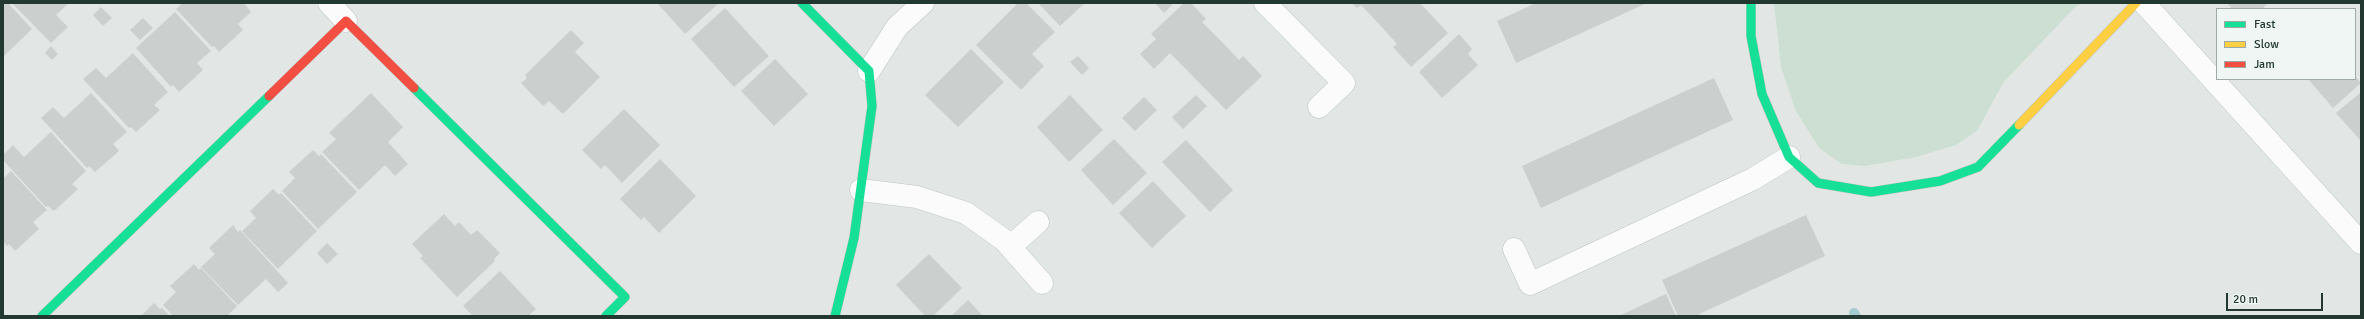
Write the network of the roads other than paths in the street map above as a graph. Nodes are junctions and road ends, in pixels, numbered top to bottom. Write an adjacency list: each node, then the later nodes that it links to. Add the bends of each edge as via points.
1 (330, 3): 8 (street)
2 (802, 3): 9 (street)
3 (923, 3): 9 (street, via 897,28)
4 (1265, 3): 10 (street, via 1344,83)
5 (1751, 3): 11 (street, via 1751,36 1762,94)
6 (2136, 3): 11 (street, via 1978,167 1940,181 1872,192 1818,183)
7 (2144, 3): 14 (street)
8 (346, 21): 18 (street); 19 (street, via 625,297)
9 (869, 71): 12 (street, via 872,106)
10 (1319, 107)
11 (1789, 157): 16 (street, via 1753,179 1530,284)
12 (861, 190): 15 (street, via 917,198 966,213); 20 (street, via 854,238)
13 (1038, 222): 15 (street)
14 (2361, 243)
15 (1010, 247): 17 (street)
16 (1514, 249)
17 (1042, 283)
18 (42, 316)
19 (606, 316)
20 (835, 316)

